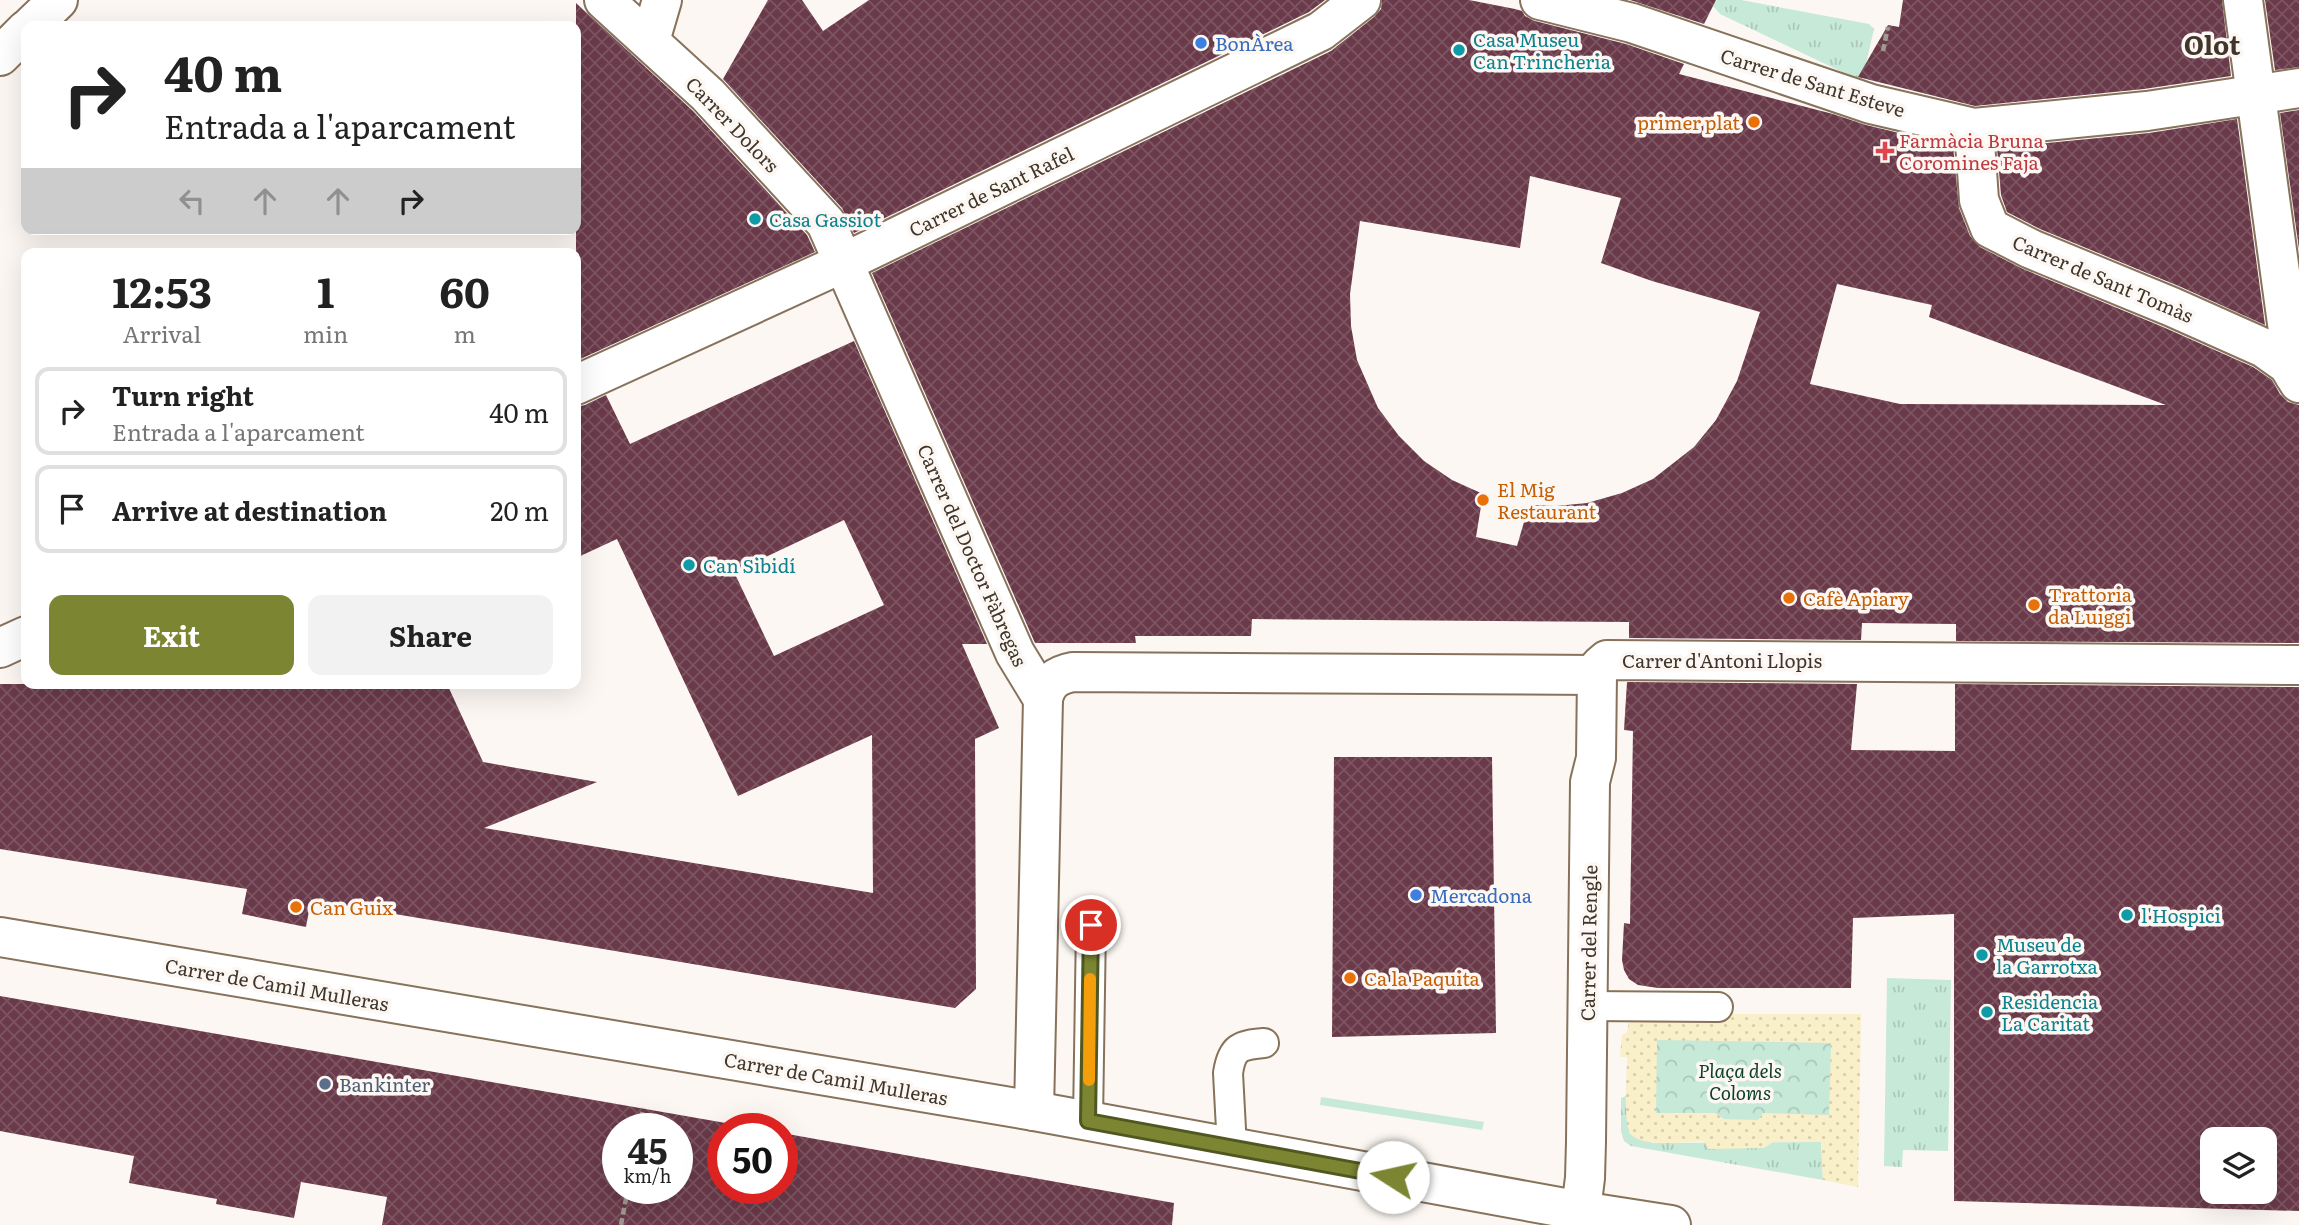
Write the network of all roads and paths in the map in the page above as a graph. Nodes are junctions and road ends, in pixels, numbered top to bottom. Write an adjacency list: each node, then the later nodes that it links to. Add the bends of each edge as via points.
1 (58, 0): 8 (street)
2 (604, 0): 11 (street, Carrer Dolors)
3 (662, 0): 11 (street)
4 (1361, 0): 17 (street, Carrer de Sant Rafel, via 1321,31)
5 (1539, 0): 7 (street, Carrer de Sant Esteve)
6 (2243, 0): 15 (street)
7 (1590, 6): 16 (street, Carrer de Sant Esteve, via 1871,104)
8 (36, 21)
9 (1888, 27): 12 (path)
10 (21, 35): 13 (street)
11 (650, 41): 17 (street, Carrer Dolors, via 708,95 819,214)
12 (1883, 51)
13 (0, 56)
14 (2299, 88): 15 (street, Carrer de Sant Esteve)
15 (2257, 94): 16 (street, Carrer de Sant Esteve, via 2147,111); 18 (street)
16 (1974, 128): 18 (street, Carrer de Sant Tomàs, via 1979,200 1990,228 2264,348 2281,358)
17 (845, 262): 19 (street, Carrer de Sant Rafel); 24 (street, Carrer del Doctor Fàbregas, via 1015,653)
18 (2297, 379)
19 (581, 383)
20 (21, 638): 21 (street)
21 (0, 649)
22 (2299, 665): 23 (street, Carrer d'Antoni Llopis, via 1620,659 1607,660)
23 (1597, 675): 24 (street, Carrer d'Antoni Llopis, via 1073,672 1052,679); 27 (street, Carrer del Rengle, via 1596,758 1589,793)
24 (1042, 699): 31 (street)
25 (1091, 925): 33 (lane)
26 (0, 937): 31 (street, Carrer de Camil Mulleras)
27 (1587, 1006): 28 (lane); 36 (street, Carrer del Rengle)
28 (1718, 1007)
29 (1264, 1043): 34 (lane, via 1240,1047 1229,1062)
30 (643, 1108): 32 (path)
31 (1034, 1111): 33 (street, Carrer de Camil Mulleras)
32 (642, 1113)
33 (1088, 1121): 34 (street, Carrer de Camil Mulleras)
34 (1232, 1148): 36 (street, Carrer de Camil Mulleras)
35 (625, 1204): 37 (path)
36 (1580, 1218): 38 (street, Carrer de Camil Mulleras)
37 (621, 1225)
38 (1671, 1225)

